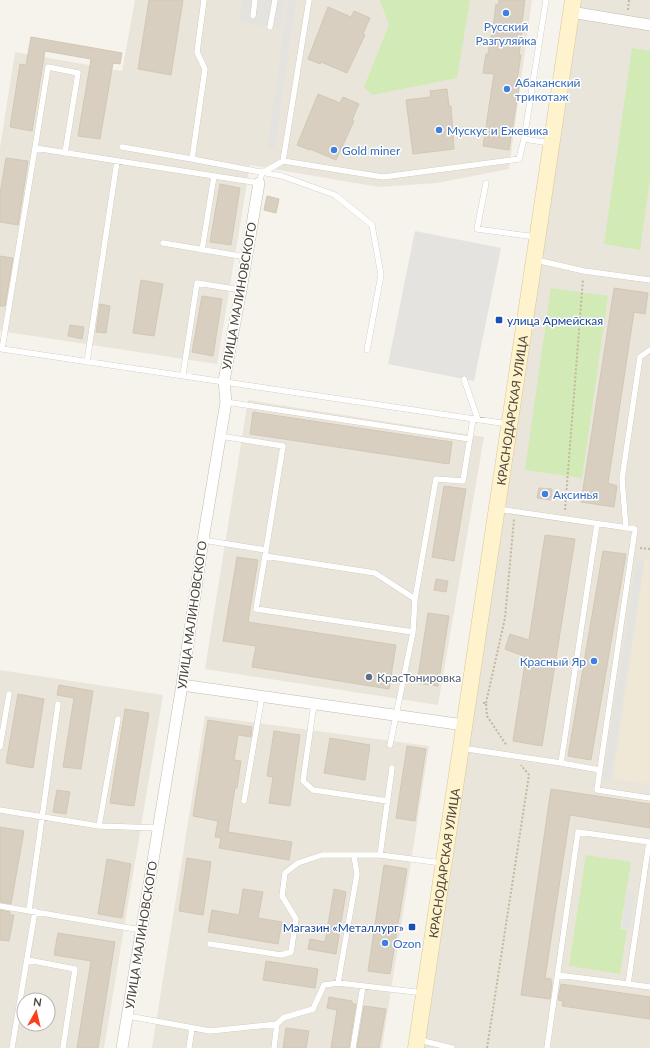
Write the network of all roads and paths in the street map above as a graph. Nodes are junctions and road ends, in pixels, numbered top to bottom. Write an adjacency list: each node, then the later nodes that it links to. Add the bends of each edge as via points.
1 (204, 0): 15 (lane, via 197,52 205,68)
2 (255, 0): 7 (lane)
3 (275, 0): 9 (lane)
4 (309, 0): 17 (lane)
5 (546, 0): 10 (lane)
6 (572, 6): 8 (street); 11 (main road, КРАСНОДАРСКАЯ УЛИЦА)
7 (252, 16)
8 (650, 25)
9 (270, 27)
10 (524, 139): 11 (lane); 17 (lane, via 519,159 383,177)
11 (552, 143): 21 (main road, КРАСНОДАРСКАЯ УЛИЦА)
12 (36, 148): 14 (lane); 14 (lane, via 48,67 78,73); 31 (lane, via 2,348)
13 (122, 148): 15 (lane)
14 (65, 153): 16 (lane)
15 (192, 159): 19 (lane)
16 (117, 161): 18 (lane); 31 (lane)
17 (283, 161): 19 (lane)
18 (214, 176): 19 (lane); 23 (lane)
19 (260, 178): 24 (street, УЛИЦА МАЛИНОВСКОГО); 29 (lane, via 282,176 335,196 372,225 382,275)
20 (486, 183): 21 (lane, via 477,229)
21 (538, 237): 25 (main road, КРАСНОДАРСКАЯ УЛИЦА)
22 (163, 243): 23 (lane)
23 (202, 250): 24 (lane)
24 (246, 257): 28 (street, УЛИЦА МАЛИНОВСКОГО)
25 (535, 260): 26 (lane); 37 (main road, КРАСНОДАРСКАЯ УЛИЦА)
26 (584, 271): 27 (lane); 42 (path)
27 (650, 280)
28 (241, 290): 32 (lane, via 196,283); 34 (street, УЛИЦА МАЛИНОВСКОГО)
29 (367, 350)
30 (650, 350): 44 (lane, via 640,357 622,479)
31 (87, 362): 32 (lane)
32 (183, 375): 34 (lane)
33 (464, 379): 36 (lane)
34 (224, 381): 35 (street, УЛИЦА МАЛИНОВСКОГО); 36 (lane)
35 (226, 402): 38 (street, УЛИЦА МАЛИНОВСКОГО); 39 (lane)
36 (476, 420): 37 (lane); 39 (lane)
37 (510, 425): 40 (main road, КРАСНОДАРСКАЯ УЛИЦА)
38 (220, 436): 45 (street, УЛИЦА МАЛИНОВСКОГО); 46 (lane, via 283,446)
39 (470, 439): 47 (lane, via 463,481 436,479)
40 (497, 509): 41 (lane); 56 (main road, КРАСНОДАРСКАЯ УЛИЦА)
41 (515, 512): 42 (lane); 60 (path, via 505,618 485,703 487,716)
42 (564, 519): 43 (lane)
43 (597, 524): 44 (lane); 61 (lane)
44 (626, 528): 63 (lane, via 635,529)
45 (203, 540): 46 (lane); 49 (street, УЛИЦА МАЛИНОВСКОГО)
46 (266, 553): 47 (lane, via 375,573); 48 (lane, via 256,609)
47 (415, 599): 48 (lane)
48 (413, 632): 54 (lane)
49 (182, 685): 51 (street); 70 (street, УЛИЦА МАЛИНОВСКОГО)
50 (9, 694): 58 (lane)
51 (262, 696): 53 (street); 65 (lane)
52 (58, 704): 68 (lane)
53 (314, 704): 54 (street); 66 (lane, via 303,781 312,790)
54 (396, 716): 56 (street); 57 (lane)
55 (118, 719): 69 (lane)
56 (464, 725): 59 (main road, КРАСНОДАРСКАЯ УЛИЦА)
57 (390, 745)
58 (0, 746)
59 (461, 748): 60 (lane); 73 (main road, КРАСНОДАРСКАЯ УЛИЦА)
60 (513, 755): 61 (lane); 97 (path, via 529,775)
61 (561, 762): 63 (lane)
62 (392, 768): 66 (lane)
63 (600, 770): 64 (lane, via 597,790)
64 (650, 798)
65 (244, 801)
66 (388, 801): 71 (lane)
67 (0, 810): 68 (lane)
68 (42, 817): 69 (lane); 75 (lane)
69 (99, 826): 70 (lane)
70 (158, 828): 77 (street, УЛИЦА МАЛИНОВСКОГО)
71 (380, 855): 72 (lane); 73 (lane)
72 (354, 856): 78 (lane, via 322,855 298,864 285,873 282,896 296,919 290,952 281,955); 81 (lane, via 357,874)
73 (444, 863): 85 (main road, КРАСНОДАРСКАЯ УЛИЦА)
74 (0, 906): 75 (lane)
75 (29, 910): 76 (lane)
76 (35, 911): 77 (lane); 79 (lane)
77 (142, 930): 86 (street, УЛИЦА МАЛИНОВСКОГО)
78 (210, 944)
79 (28, 960): 90 (lane); 91 (lane, via 75,969)
80 (558, 975): 82 (lane); 82 (lane, via 578,832 649,842); 98 (lane)
81 (338, 983): 83 (lane); 87 (lane, via 324,986 313,1009 283,1018)
82 (628, 984): 84 (lane)
83 (363, 986): 85 (lane); 95 (lane)
84 (650, 987)
85 (424, 993): 89 (main road, КРАСНОДАРСКАЯ УЛИЦА)
86 (128, 1016): 88 (lane); 92 (street, УЛИЦА МАЛИНОВСКОГО)
87 (277, 1024): 88 (lane, via 210,1031); 94 (lane)
88 (192, 1028): 93 (lane)
89 (416, 1044): 96 (lane)
90 (12, 1048)
91 (63, 1048)
92 (122, 1048)
93 (189, 1048)
94 (274, 1048)
95 (353, 1048)
96 (452, 1048)
97 (487, 1048)
98 (547, 1048)

